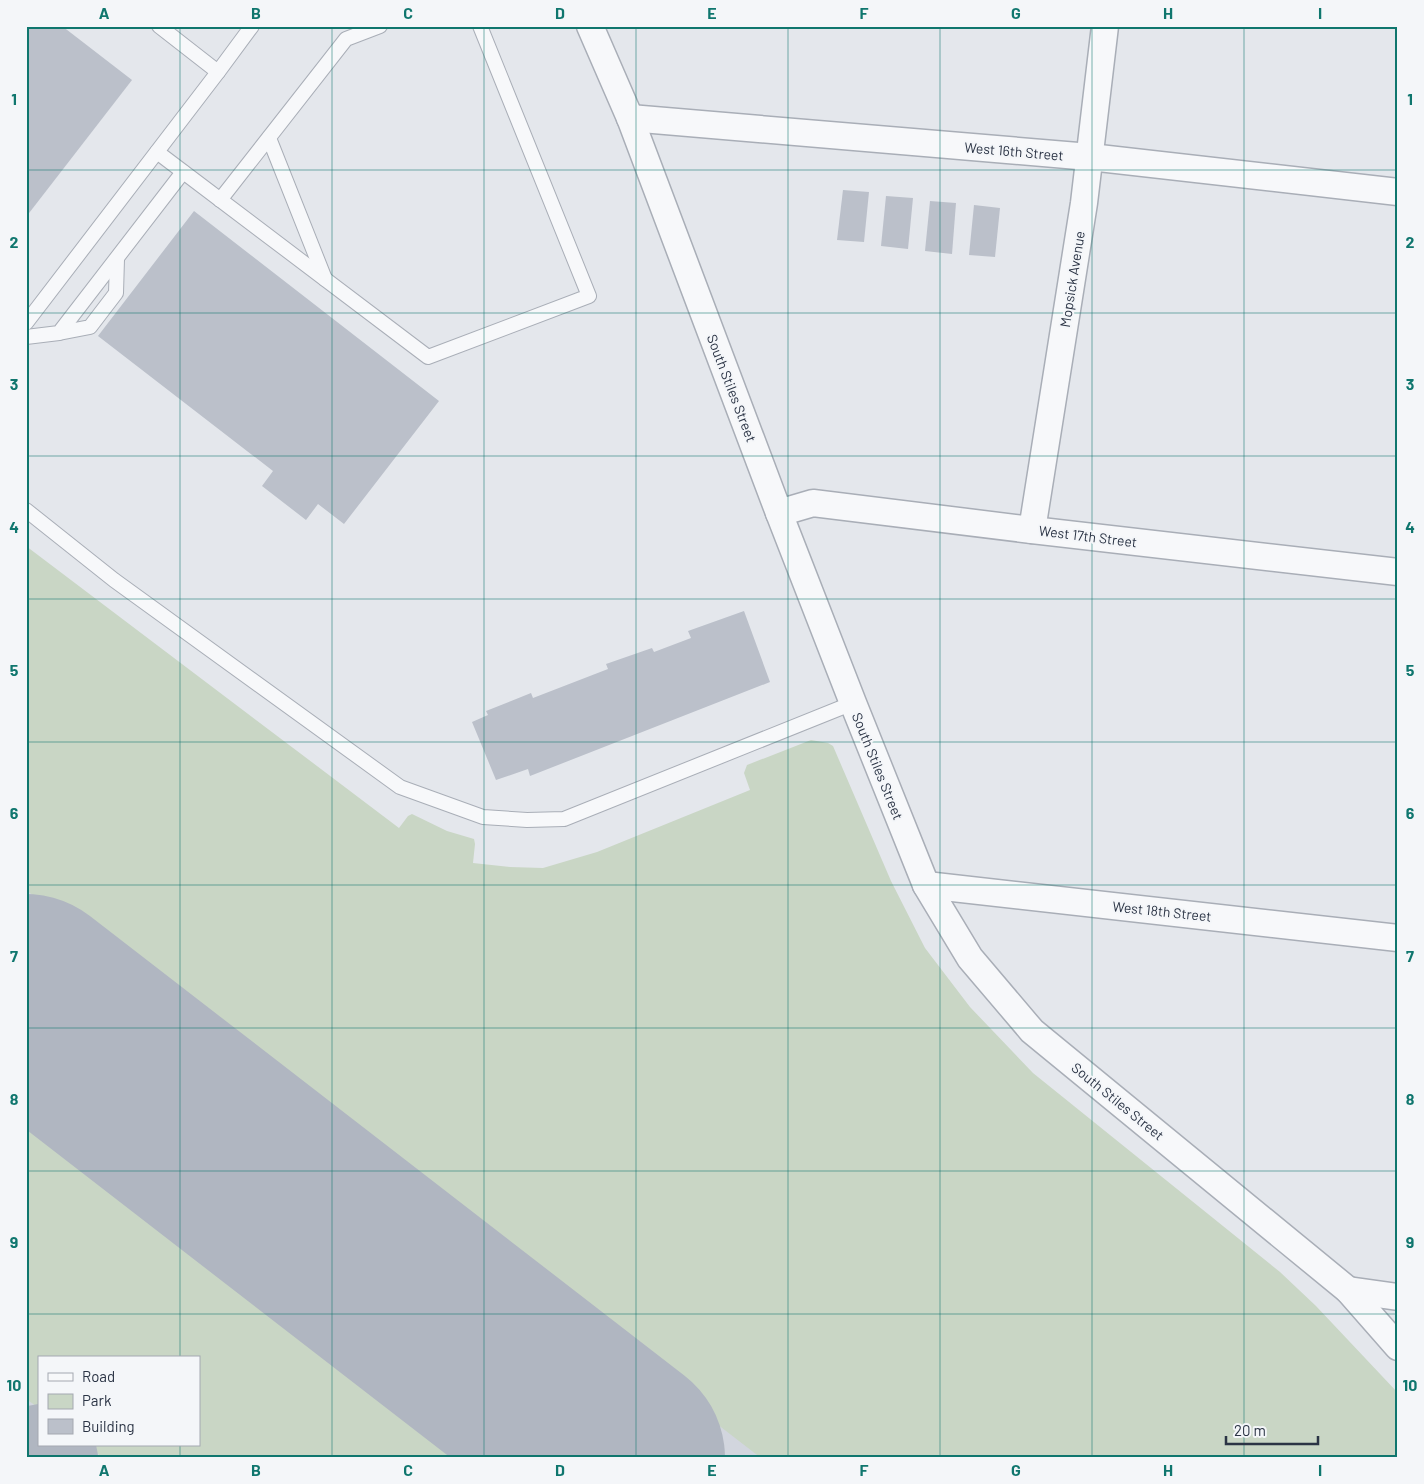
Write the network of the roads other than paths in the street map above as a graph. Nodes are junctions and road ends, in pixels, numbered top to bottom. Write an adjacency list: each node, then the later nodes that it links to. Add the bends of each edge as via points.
1 (159, 26): 7 (lane)
2 (252, 26): 7 (lane)
3 (380, 26): 9 (lane, via 346,39)
4 (480, 26): 16 (lane, via 589,296 428,357)
5 (590, 26): 8 (street, South Stiles Street)
6 (1105, 26): 11 (street, Mopsick Avenue)
7 (218, 72): 10 (lane)
8 (630, 118): 11 (street, West 16th Street); 21 (street, South Stiles Street)
9 (268, 138): 14 (lane); 16 (lane)
10 (157, 152): 12 (lane); 17 (lane)
11 (1090, 157): 13 (street, West 16th Street); 22 (street, Mopsick Avenue)
12 (183, 172): 14 (lane); 15 (lane)
13 (1398, 192)
14 (220, 200): 16 (lane)
15 (117, 259): 18 (lane); 18 (lane, via 116,294 90,327)
16 (325, 280)
17 (26, 323)
18 (59, 333): 19 (lane)
19 (26, 337)
20 (26, 510): 24 (lane, via 114,580 400,787 483,816 564,819)
21 (779, 514): 22 (street, West 17th Street, via 813,502); 24 (street, South Stiles Street)
22 (1032, 530): 23 (street, West 17th Street)
23 (1398, 572)
24 (853, 703): 25 (street, South Stiles Street)
25 (926, 885): 26 (street, West 18th Street); 27 (street, South Stiles Street, via 970,958 1032,1031)
26 (1398, 938)
27 (1348, 1290): 28 (street); 29 (street, South Stiles Street)
28 (1398, 1297)
29 (1398, 1347)

